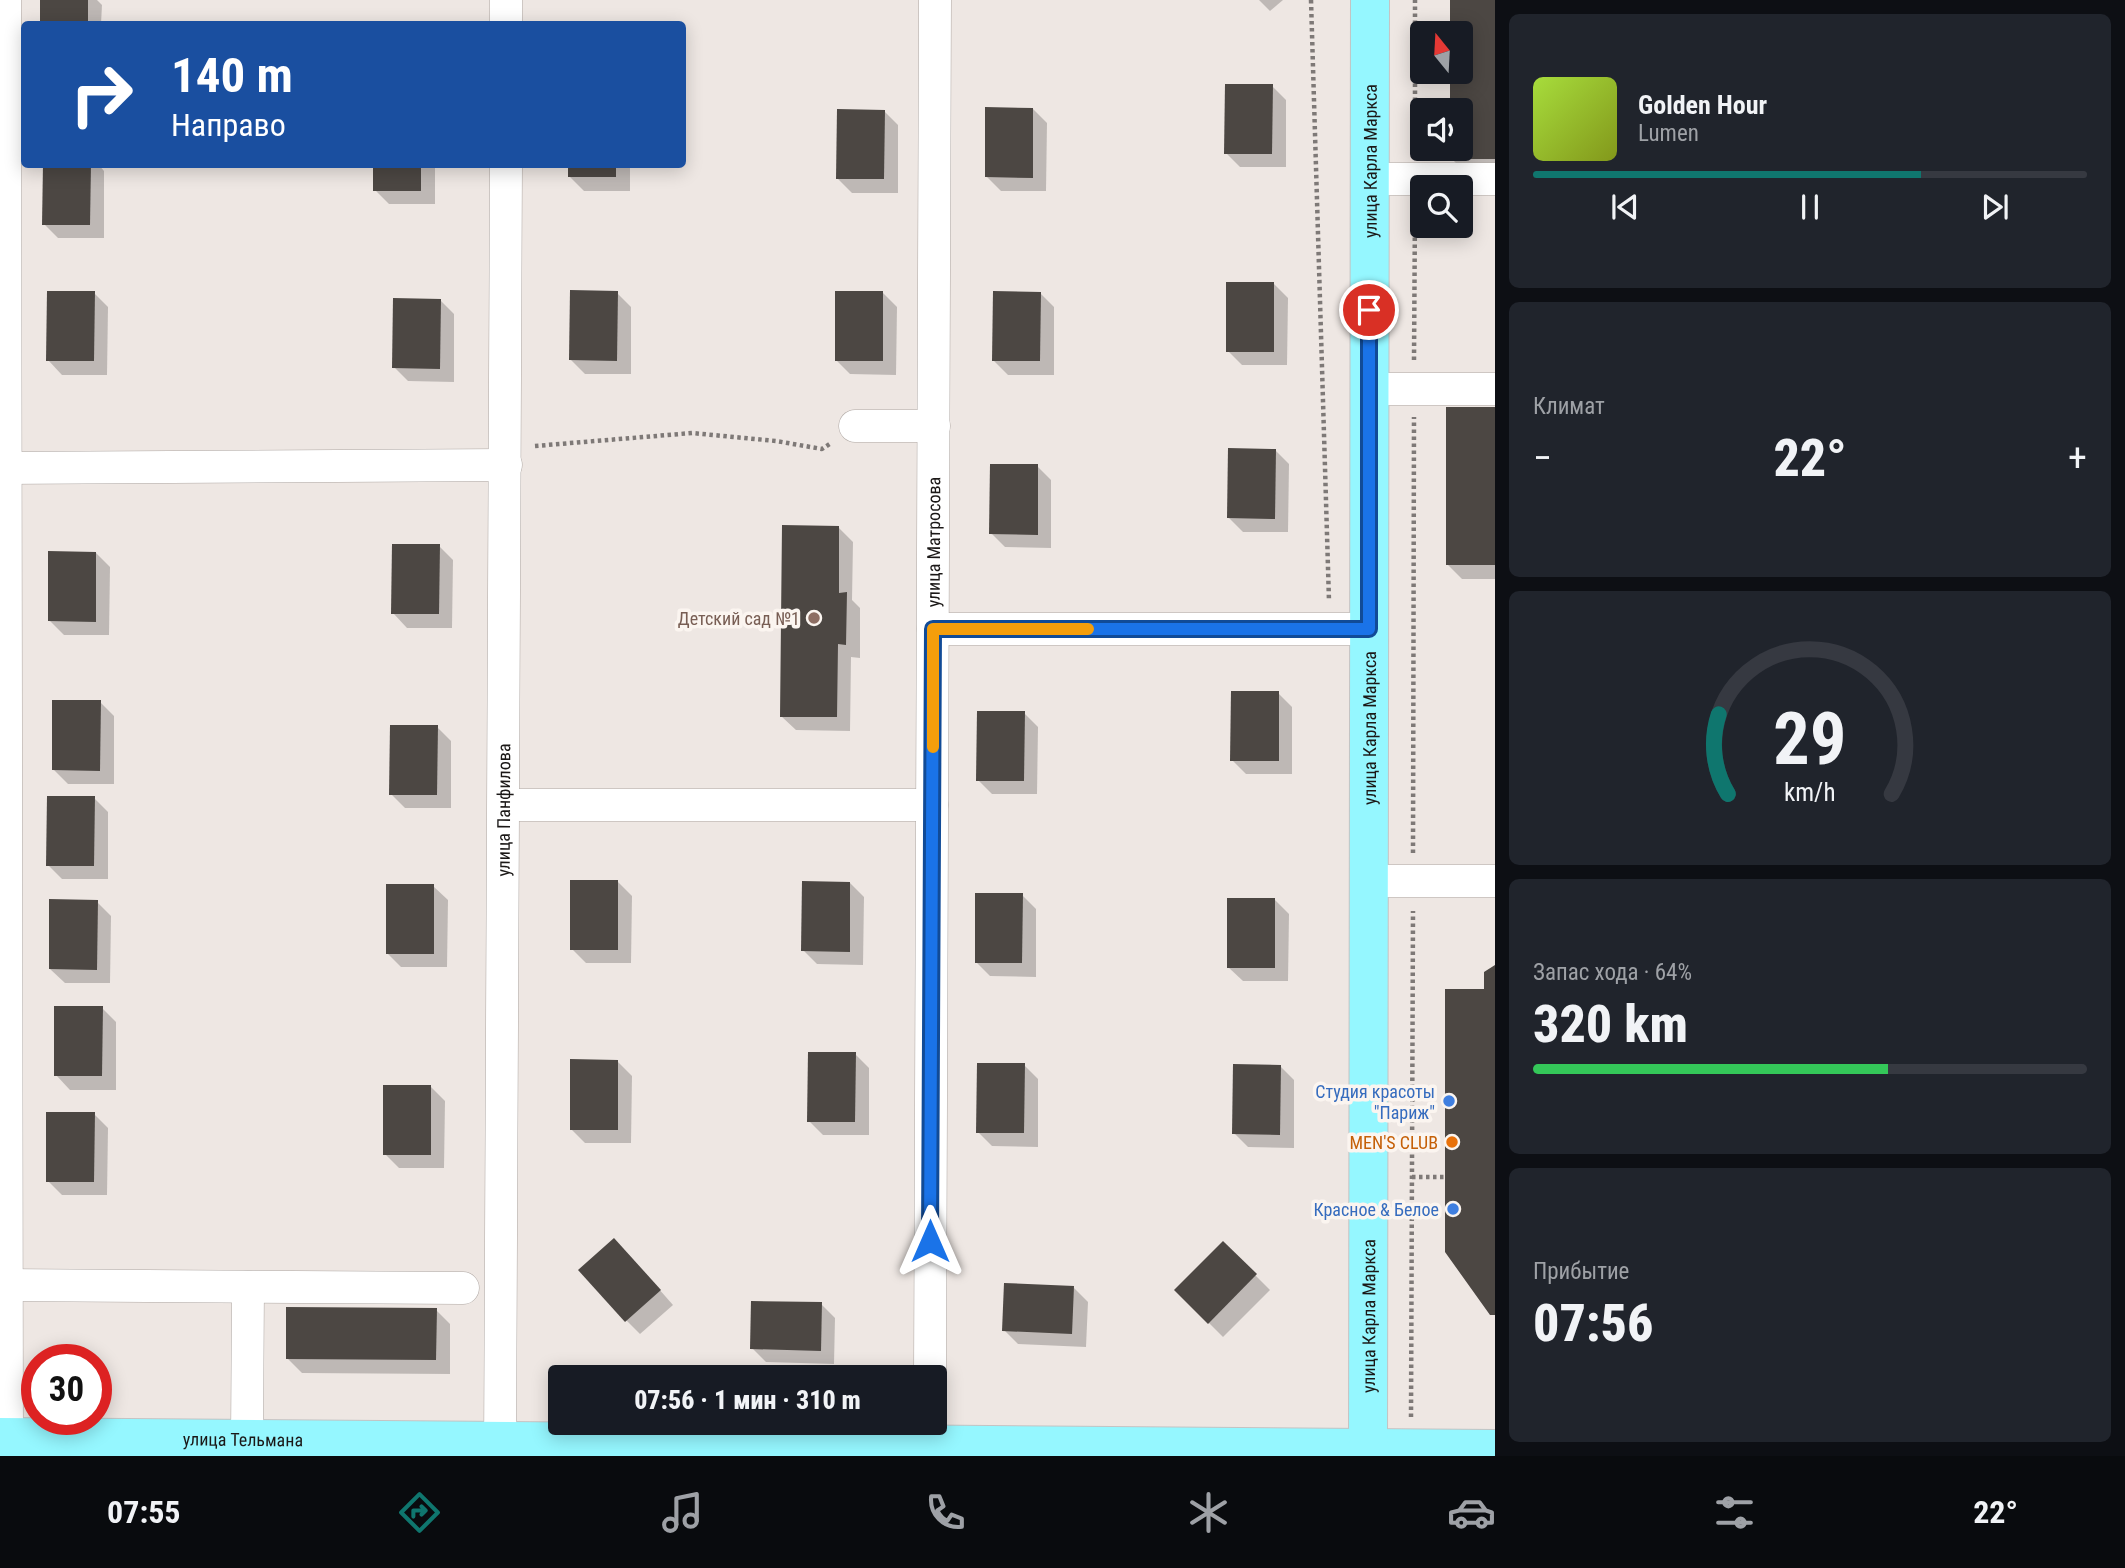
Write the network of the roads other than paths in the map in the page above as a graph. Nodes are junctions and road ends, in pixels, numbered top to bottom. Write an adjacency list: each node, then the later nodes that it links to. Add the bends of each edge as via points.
1 (5, 0): 14 (street)
2 (506, 0): 5 (street)
3 (935, 0): 12 (street, улица Матросова)
4 (1370, 0): 8 (main road, улица Карла Маркса)
5 (506, 21)
6 (506, 168): 13 (street, улица Панфилова)
7 (1495, 178): 8 (street)
8 (1370, 179): 9 (main road, улица Карла Маркса)
9 (1369, 389): 10 (street); 16 (main road, улица Карла Маркса)
10 (1495, 389)
11 (855, 426): 12 (street)
12 (934, 426): 15 (street, улица Матросова)
13 (506, 457): 14 (street); 17 (street, улица Панфилова)
14 (3, 468): 21 (street)
15 (933, 629): 16 (street); 18 (street, улица Матросова)
16 (1369, 629): 19 (main road, улица Карла Маркса)
17 (504, 805): 18 (street); 29 (street, улица Панфилова)
18 (932, 805): 24 (street, улица Матросова)
19 (1369, 881): 20 (street); 32 (main road, улица Карла Маркса)
20 (1495, 881)
21 (3, 1285): 22 (street); 27 (street)
22 (248, 1287): 23 (street); 25 (street)
23 (463, 1288)
24 (930, 1365)
25 (247, 1439): 27 (main road, улица Тельмана); 28 (main road, улица Тельмана)
26 (930, 1441): 31 (main road, улица Тельмана); 32 (main road, улица Тельмана)
27 (5, 1443)
28 (285, 1448): 29 (main road, улица Тельмана)
29 (500, 1449): 31 (main road, улица Тельмана)
30 (1495, 1449): 32 (main road, улица Тельмана)
31 (677, 1450)
32 (1368, 1453)

